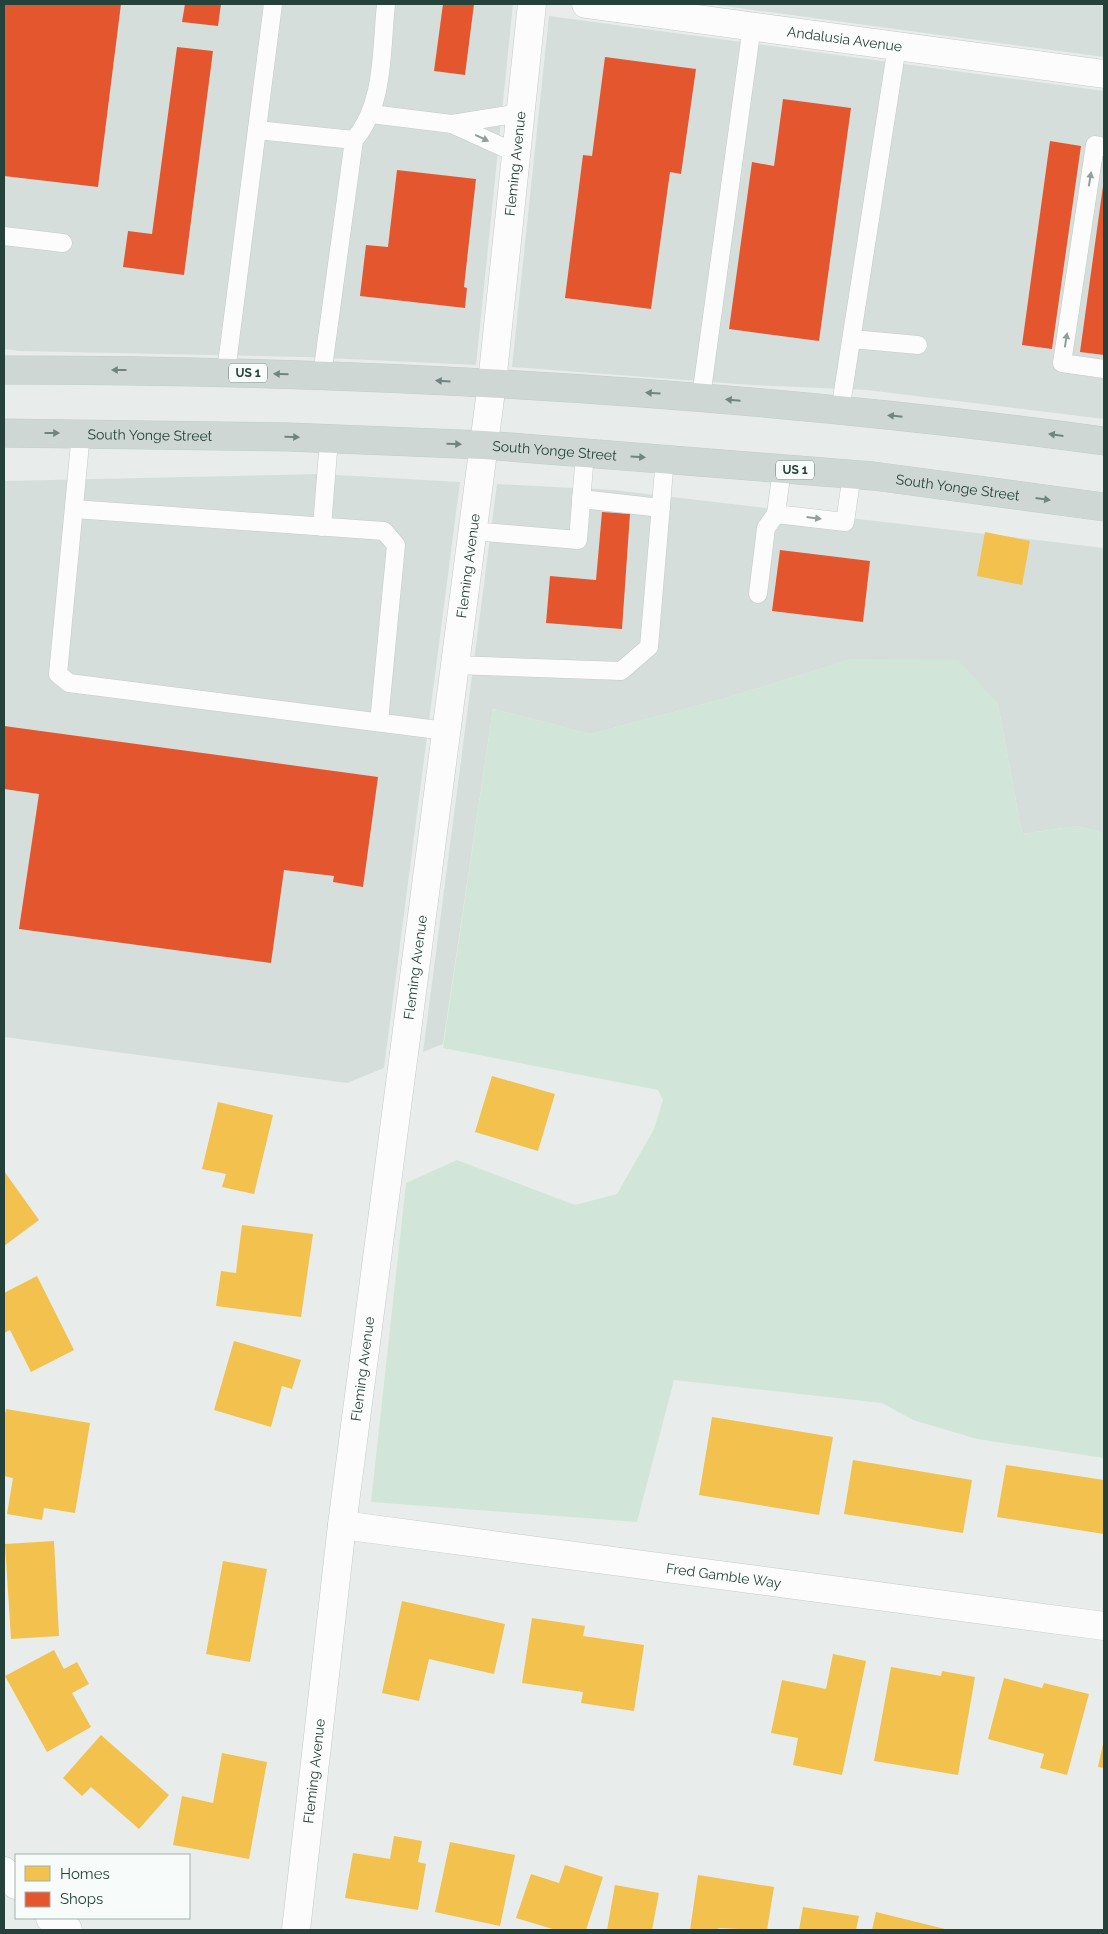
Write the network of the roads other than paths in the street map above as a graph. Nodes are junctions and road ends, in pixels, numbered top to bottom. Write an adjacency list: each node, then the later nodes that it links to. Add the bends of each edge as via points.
1 (273, 4): 12 (lane)
2 (386, 4): 10 (lane, via 376,99)
3 (532, 4): 9 (street, Fleming Avenue)
4 (586, 4): 5 (street, Andalusia Avenue)
5 (643, 8): 6 (street, Andalusia Avenue)
6 (752, 26): 7 (street, Andalusia Avenue); 25 (lane)
7 (897, 46): 8 (street, Andalusia Avenue); 18 (lane)
8 (1104, 74)
9 (520, 112): 11 (lane); 15 (street, Fleming Avenue)
10 (371, 114): 11 (lane); 13 (lane)
11 (452, 124): 15 (lane, one-way to 15)
12 (257, 130): 13 (lane); 22 (lane)
13 (354, 140): 23 (lane)
14 (1104, 147): 20 (lane, one-way to 14, via 1062,363 1094,145)
15 (516, 153): 24 (street, Fleming Avenue)
16 (4, 236): 17 (lane)
17 (63, 243)
18 (852, 339): 19 (lane); 26 (lane)
19 (918, 345)
20 (1104, 369)
21 (4, 370): 22 (main road, US 1, one-way to 21)
22 (226, 372): 23 (main road, US 1, one-way to 22)
23 (322, 375): 24 (main road, US 1, one-way to 23)
24 (492, 383): 25 (main road, US 1, one-way to 24); 31 (street, Fleming Avenue)
25 (701, 397): 26 (main road, US 1, one-way to 25)
26 (840, 411): 30 (main road, US 1, one-way to 26)
27 (4, 433): 28 (main road, South Yonge Street / US 1, one-way to 28)
28 (81, 433): 29 (main road, South Yonge Street / US 1, one-way to 29); 39 (lane)
29 (329, 439): 31 (main road, South Yonge Street / US 1, one-way to 31); 41 (lane)
30 (1104, 441)
31 (484, 445): 32 (main road, South Yonge Street / US 1); 42 (street, Fleming Avenue)
32 (585, 453): 33 (main road, South Yonge Street / US 1, one-way to 33); 36 (lane)
33 (665, 458): 34 (main road, South Yonge Street / US 1); 38 (lane)
34 (782, 468): 35 (main road, South Yonge Street / US 1); 40 (lane)
35 (852, 474): 37 (main road, South Yonge Street / US 1, one-way to 37); 40 (lane, one-way to 35, via 846,522)
36 (581, 499): 38 (lane); 42 (lane, via 578,540)
37 (1104, 507)
38 (661, 508): 44 (lane, via 649,647 621,670)
39 (74, 509): 41 (lane); 45 (lane, via 58,674 69,683)
40 (776, 514): 43 (lane, via 766,528)
41 (322, 527): 45 (lane, via 384,531 396,545)
42 (473, 531): 44 (street, Fleming Avenue)
43 (758, 594)
44 (455, 665): 46 (street, Fleming Avenue)
45 (379, 722): 46 (lane)
46 (446, 731): 47 (street, Fleming Avenue)
47 (342, 1525): 48 (street, Fred Gamble Way); 53 (street, Fleming Avenue)
48 (1104, 1626)
49 (4, 1871): 50 (street)
50 (15, 1884)
51 (52, 1919): 52 (street)
52 (68, 1930)
53 (296, 1930)

